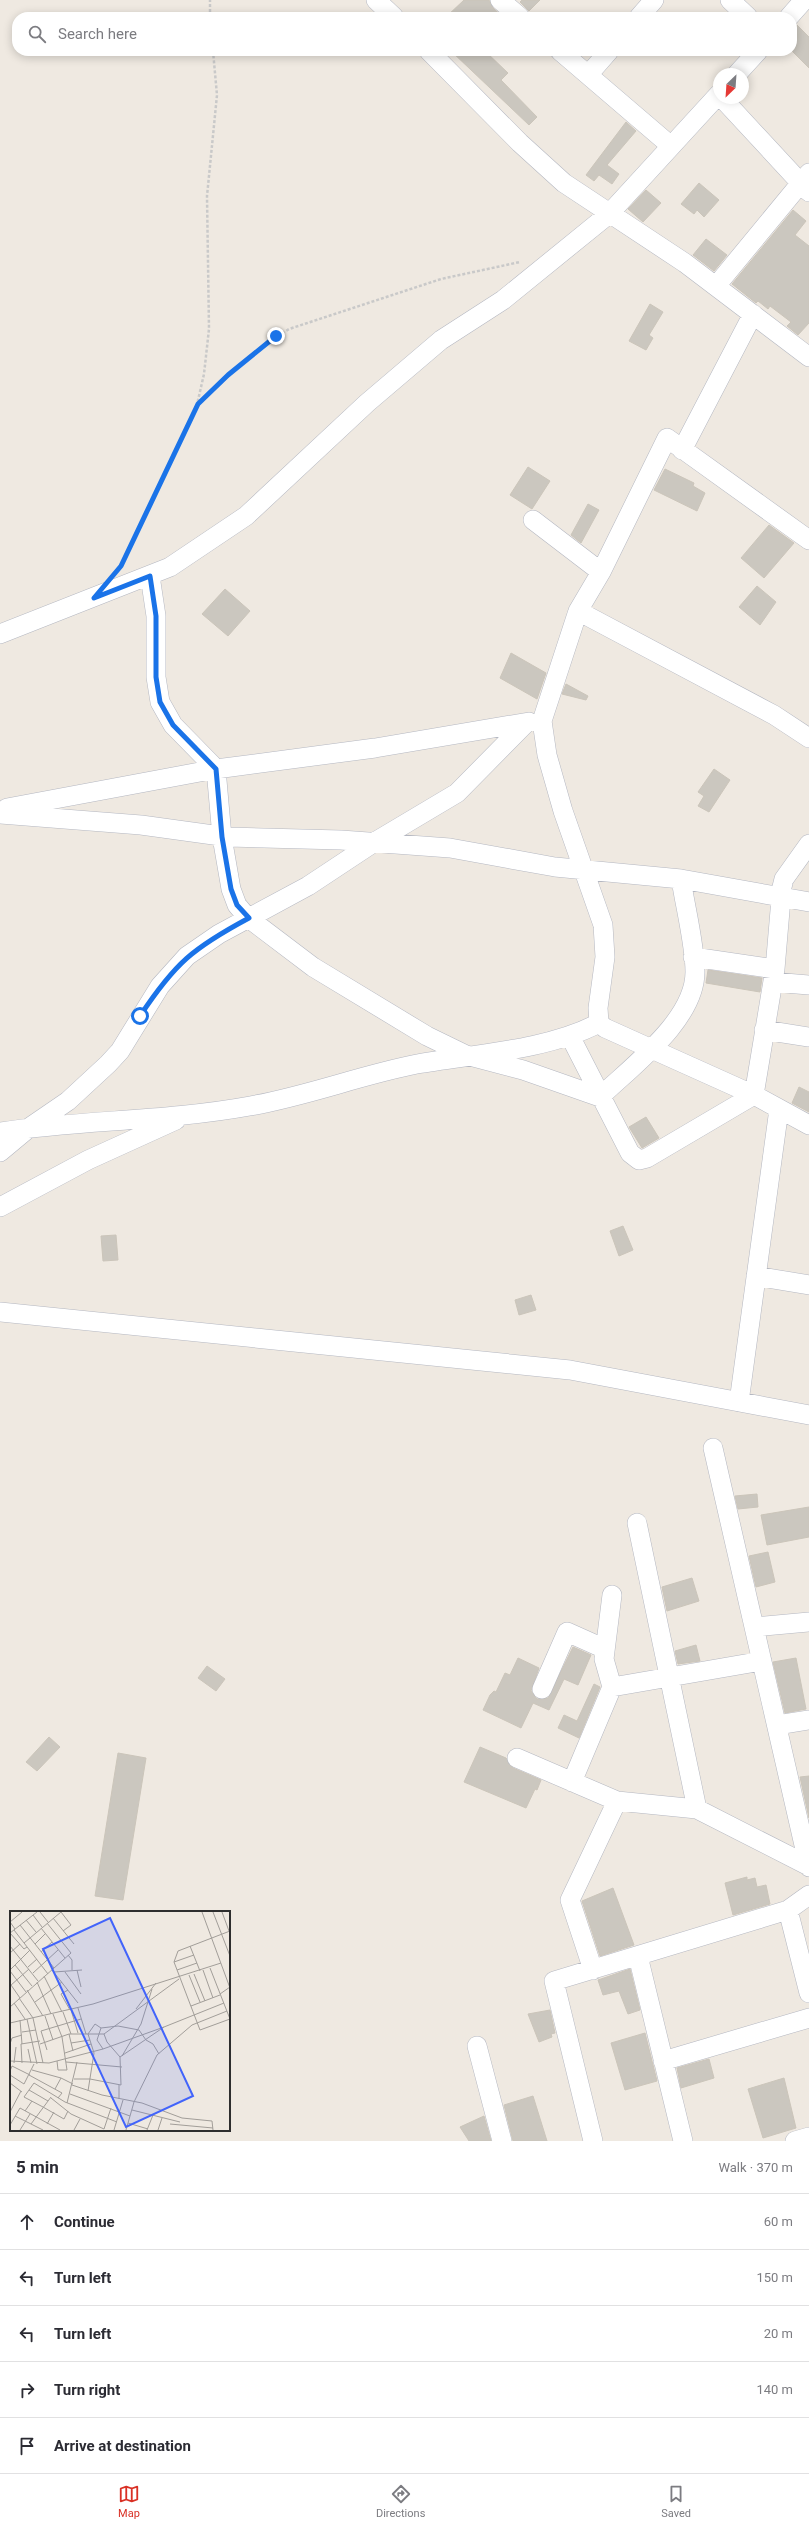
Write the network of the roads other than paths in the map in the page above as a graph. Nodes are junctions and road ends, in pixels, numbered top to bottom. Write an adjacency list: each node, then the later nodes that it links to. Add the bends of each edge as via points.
1 (376, 0): 6 (street)
2 (500, 0): 7 (street)
3 (654, 0): 8 (street)
4 (730, 0): 9 (street)
5 (804, 0): 10 (street)
6 (389, 12)
7 (514, 12)
8 (643, 12)
9 (743, 12)
10 (793, 12)
11 (434, 56): 21 (street, via 546,167)
12 (566, 56): 16 (street)
13 (605, 56): 16 (street)
14 (753, 56): 15 (street)
15 (742, 68)
16 (588, 75): 19 (street)
17 (713, 101): 19 (street)
18 (728, 104): 20 (street)
19 (671, 146): 21 (street)
20 (806, 182): 22 (street)
21 (609, 214): 22 (street); 29 (street, via 503,300 441,340 367,403 246,516 170,567)
22 (716, 286): 23 (street)
23 (753, 314): 24 (street); 25 (street)
24 (809, 357)
25 (682, 450): 27 (street); 28 (street, via 667,438)
26 (533, 520): 28 (street)
27 (809, 540)
28 (601, 572): 30 (street)
29 (150, 576): 31 (street); 34 (street, via 156,616 156,677 160,702 173,725)
30 (578, 611): 32 (street); 33 (street, via 774,715)
31 (0, 634)
32 (534, 722): 34 (street, via 375,748); 38 (street, via 457,793); 40 (street, via 547,755)
33 (809, 738)
34 (216, 769): 35 (street); 37 (street)
35 (0, 809)
36 (0, 814): 37 (street, via 141,825)
37 (222, 837): 38 (street); 44 (street, via 231,889 237,905)
38 (373, 843): 40 (street, via 450,848 536,864); 44 (street, via 308,886)
39 (809, 844): 42 (street, via 784,879)
40 (582, 869): 41 (street); 48 (street, via 600,912 605,937 598,1008)
41 (681, 879): 42 (street); 45 (street)
42 (780, 896): 43 (street); 46 (street)
43 (809, 902)
44 (249, 918): 53 (street, via 342,986 426,1036); 59 (street, via 198,947 183,960 160,986 120,1051 68,1101)
45 (693, 957): 46 (street); 52 (street, via 695,972 690,998 677,1020)
46 (774, 975): 47 (street); 49 (street)
47 (809, 985)
48 (599, 1023): 50 (street); 52 (street, via 605,1028)
49 (764, 1030): 51 (street); 54 (street)
50 (570, 1036): 53 (street); 55 (street)
51 (809, 1037)
52 (652, 1047): 54 (street); 55 (street)
53 (466, 1056): 55 (street, via 523,1070); 57 (street, via 364,1076 251,1106)
54 (754, 1095): 55 (street, via 647,1158 639,1160 630,1153); 56 (street)
55 (600, 1097)
56 (779, 1109): 58 (street); 63 (street)
57 (189, 1114): 59 (street); 62 (street, via 88,1160)
58 (809, 1124)
59 (30, 1127): 60 (street); 61 (street)
60 (0, 1132)
61 (0, 1152)
62 (0, 1206)
63 (756, 1276): 64 (street); 66 (street)
64 (809, 1285)
65 (0, 1312): 66 (street, via 570,1370)
66 (739, 1402): 67 (street)
67 (809, 1415)
68 (713, 1448): 72 (street)
69 (638, 1523): 75 (street)
70 (612, 1595): 73 (street)
71 (809, 1622): 72 (street)
72 (754, 1627): 74 (street)
73 (605, 1649): 76 (street, via 604,1659); 77 (street, via 567,1632)
74 (762, 1661): 75 (street); 79 (street)
75 (669, 1677): 76 (street); 83 (street)
76 (612, 1687): 81 (street)
77 (542, 1689)
78 (809, 1720): 79 (street)
79 (777, 1726): 84 (street)
80 (517, 1758): 81 (street)
81 (572, 1782): 82 (street)
82 (617, 1801): 83 (street); 88 (street, via 570,1900)
83 (697, 1809): 84 (street)
84 (809, 1867)
85 (809, 1895): 86 (street)
86 (788, 1910): 87 (street); 89 (street)
87 (638, 1956): 88 (street); 92 (street)
88 (593, 1970): 95 (street, via 554,1981)
89 (809, 1993)
90 (809, 2018): 92 (street)
91 (477, 2046): 94 (street)
92 (663, 2061): 96 (street)
93 (809, 2137): 97 (street)
94 (502, 2141)
95 (593, 2141)
96 (683, 2141)
97 (795, 2141)

